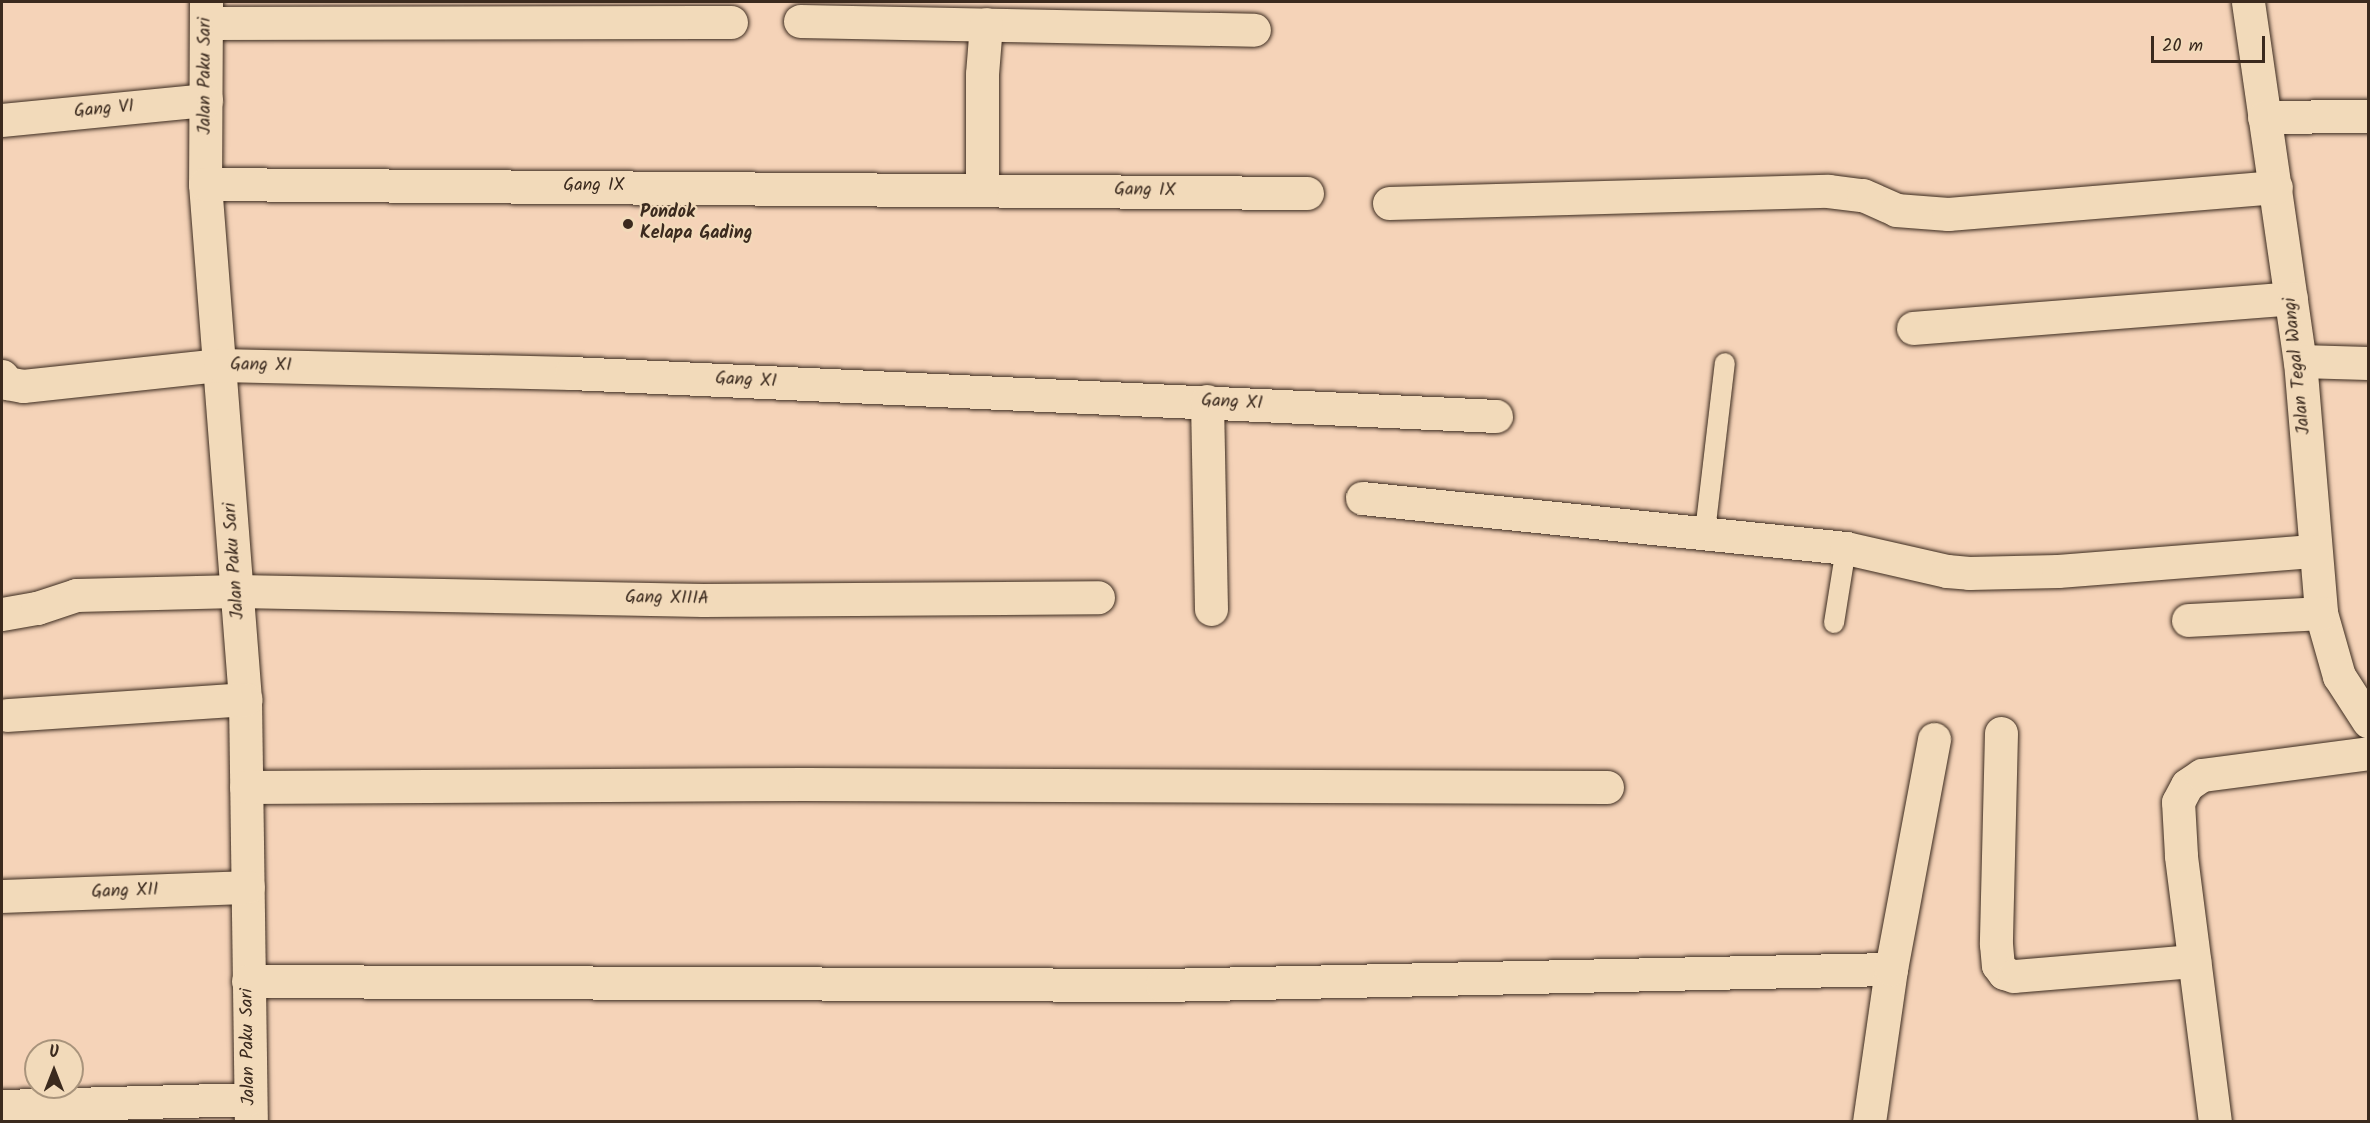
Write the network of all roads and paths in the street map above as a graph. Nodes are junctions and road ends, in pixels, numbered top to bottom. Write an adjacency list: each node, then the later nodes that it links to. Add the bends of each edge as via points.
1 (2248, 2): 9 (street, Jalan Tegal Wangi)
2 (206, 12): 4 (street); 7 (street, Jalan Paku Sari)
3 (800, 21): 5 (street)
4 (731, 22)
5 (986, 24): 6 (street); 13 (street)
6 (1254, 30)
7 (206, 100): 10 (street, Gang VI); 11 (street, Jalan Paku Sari)
8 (2368, 116): 9 (street)
9 (2264, 117): 12 (street, Jalan Tegal Wangi)
10 (2, 120)
11 (205, 184): 13 (street, Gang IX); 21 (street, Jalan Paku Sari)
12 (2276, 187): 15 (street, via 1948,213 1896,210 1863,195 1828,191); 16 (street, Jalan Tegal Wangi)
13 (982, 188): 14 (street, Gang IX)
14 (1307, 193)
15 (1389, 203)
16 (2291, 298): 17 (street); 18 (street, Jalan Tegal Wangi)
17 (1913, 328)
18 (2300, 361): 20 (street); 28 (street, Jalan Tegal Wangi)
19 (1725, 363): 26 (lane)
20 (2368, 363)
21 (220, 365): 22 (street, Gang XI, via 23,386 7,383); 23 (street, Gang XI, via 571,373); 29 (street, Jalan Paku Sari)
22 (2, 376)
23 (1207, 401): 24 (street, Gang XI); 31 (street)
24 (1496, 416)
25 (1362, 498): 26 (street)
26 (1705, 532): 27 (street)
27 (1846, 548): 28 (street, via 1969,573 2058,571); 35 (lane)
28 (2312, 551): 33 (street, Jalan Tegal Wangi)
29 (237, 591): 30 (street, Gang XIIIA, via 702,600); 32 (street, Gang XIIIA, via 76,595); 37 (street, Jalan Paku Sari)
30 (1098, 597)
31 (1211, 609)
32 (2, 614)
33 (2321, 614): 34 (street); 36 (street, Jalan Tegal Wangi)
34 (2187, 620)
35 (1834, 624)
36 (2354, 675): 39 (street, Jalan Tegal Wangi)
37 (245, 699): 38 (street); 43 (street, Jalan Paku Sari)
38 (7, 715)
39 (2368, 721)
40 (2001, 733): 47 (street, via 1996,944 1998,965 2004,973 2014,976)
41 (1934, 739): 48 (street)
42 (2368, 753): 47 (street, via 2202,776 2187,785 2176,817)
43 (246, 787): 44 (street); 45 (street, Jalan Paku Sari)
44 (1606, 787)
45 (248, 887): 46 (street, Gang XII); 49 (street, Jalan Paku Sari)
46 (2, 897)
47 (2194, 961): 53 (street)
48 (1891, 969): 49 (street, via 1162,985); 52 (street)
49 (248, 981): 51 (street, Jalan Paku Sari)
50 (2, 1106): 51 (street)
51 (250, 1110)
52 (1869, 1122)
53 (2215, 1122)

